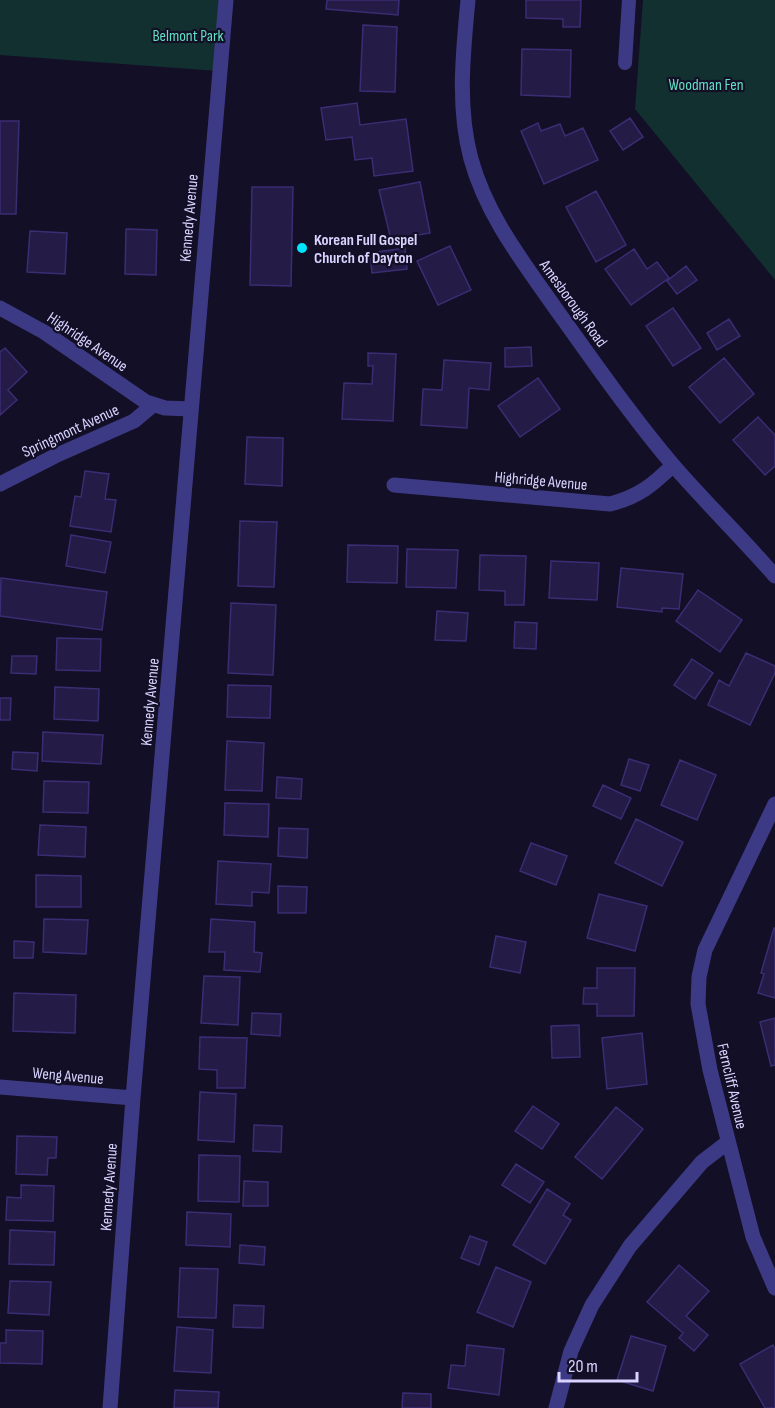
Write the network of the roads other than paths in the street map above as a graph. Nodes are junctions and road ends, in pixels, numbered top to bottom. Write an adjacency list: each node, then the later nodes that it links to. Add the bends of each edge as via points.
1 (226, 0): 7 (street, Kennedy Avenue)
2 (468, 0): 8 (street, Amesborough Road, via 462,69 464,119 471,158 485,198 506,240)
3 (629, 0): 4 (lane)
4 (625, 63)
5 (0, 308): 6 (street, Highridge Avenue, via 44,332)
6 (153, 405): 7 (street, Highridge Avenue); 9 (street, Springmont Avenue, via 134,421)
7 (191, 409): 14 (street, Kennedy Avenue)
8 (673, 465): 10 (street, Highridge Avenue, via 652,485 610,504); 11 (street, Amesborough Road)
9 (0, 484)
10 (394, 485)
11 (775, 576)
12 (775, 804): 15 (street, Ferncliff Avenue, via 705,950 699,977 698,1004)
13 (0, 1087): 14 (street, Weng Avenue)
14 (133, 1098): 17 (street, Kennedy Avenue)
15 (728, 1142): 16 (street, via 753,1237); 18 (street, Ferncliff Avenue, via 702,1162 630,1246 592,1305 571,1352)
16 (775, 1288)
17 (110, 1408)
18 (556, 1408)

